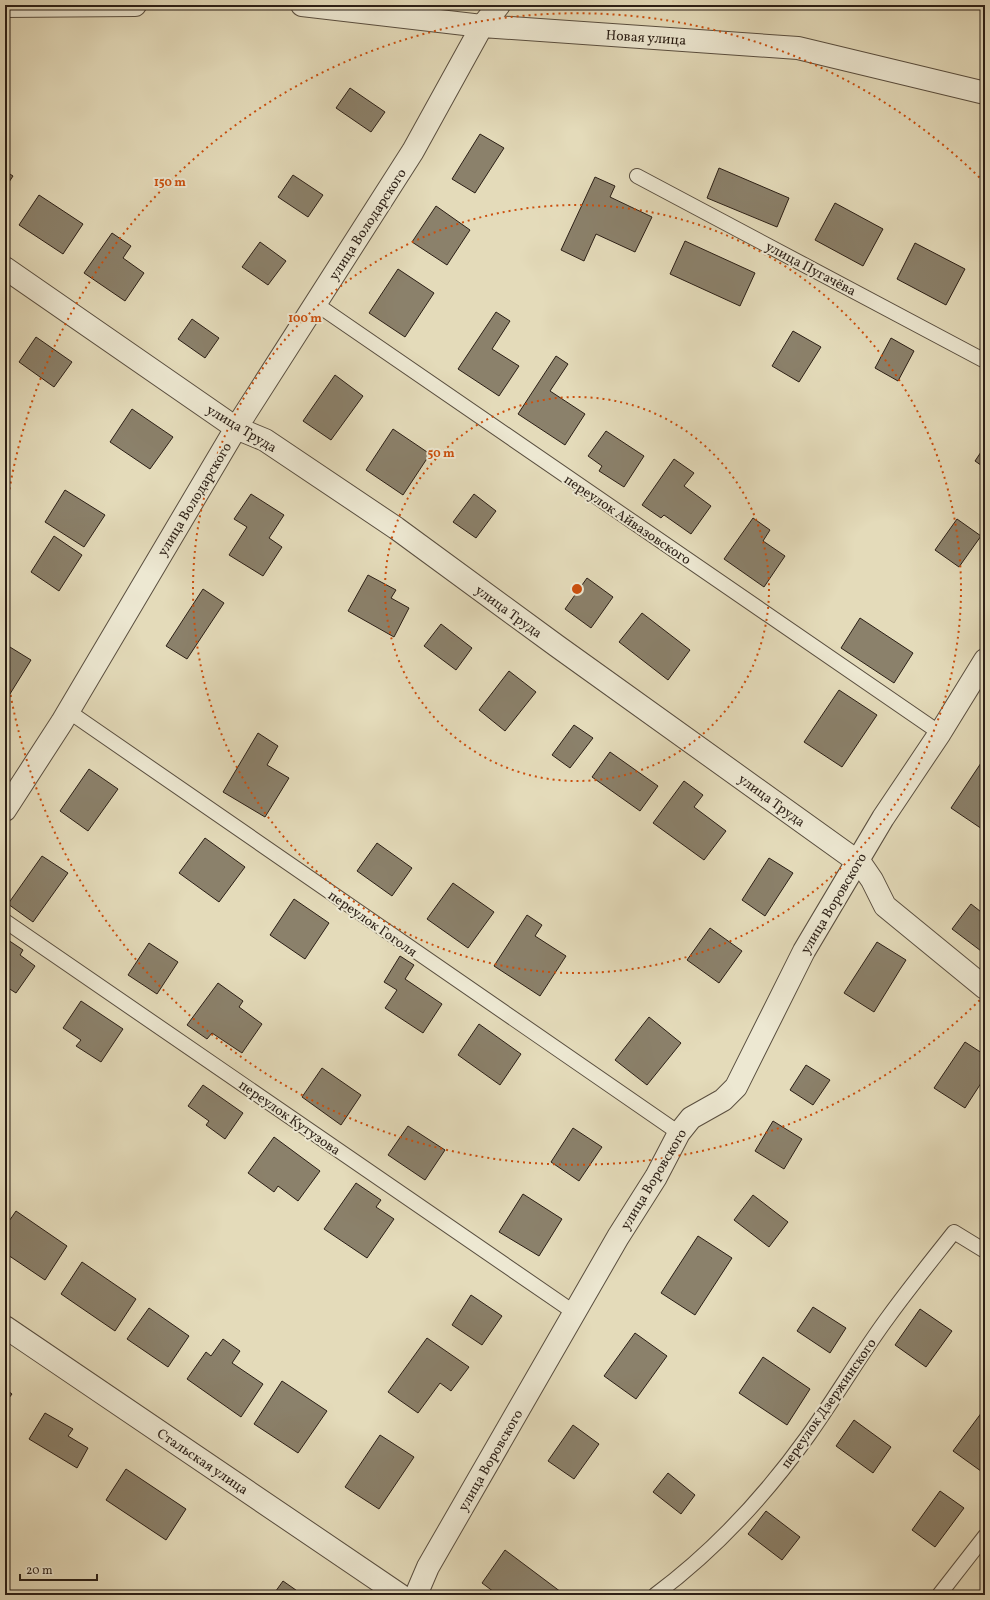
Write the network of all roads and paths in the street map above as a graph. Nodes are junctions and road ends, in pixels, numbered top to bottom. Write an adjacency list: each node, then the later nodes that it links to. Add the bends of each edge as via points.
1 (135, 5): 4 (street)
2 (302, 5): 5 (street, Новая улица)
3 (499, 5): 5 (street, улица Володарского)
4 (5, 6)
5 (482, 26): 6 (street, Новая улица, via 798,48); 9 (street, улица Володарского, via 413,151)
6 (985, 93)
7 (637, 176): 10 (lane, улица Пугачёва)
8 (5, 268): 11 (street, улица Труда)
9 (316, 304): 11 (street, улица Володарского); 14 (lane, переулок Айвазовского)
10 (985, 361)
11 (236, 428): 13 (street, улица Володарского); 16 (street, улица Труда, via 265,440 396,528 556,646)
12 (985, 660): 14 (street, улица Воровского)
13 (68, 711): 15 (street, улица Володарского); 19 (lane, переулок Гоголя)
14 (940, 733): 16 (street, улица Воровского, via 883,818)
15 (5, 810)
16 (858, 861): 18 (street, улица Труда, via 872,880 885,906); 19 (street, улица Воровского, via 804,951 736,1087 723,1100 691,1118)
17 (5, 921): 21 (lane, переулок Кутузова)
18 (985, 988)
19 (679, 1133): 21 (street, улица Воровского, via 656,1177)
20 (985, 1251): 26 (lane, переулок Дзержинского, via 954,1232 888,1316 808,1437 773,1481 702,1558)
21 (575, 1313): 25 (street, улица Воровского, via 428,1567)
22 (5, 1326): 24 (street, Стальская улица)
23 (985, 1536): 27 (lane)
24 (400, 1595)
25 (416, 1595)
26 (655, 1595)
27 (939, 1595)

